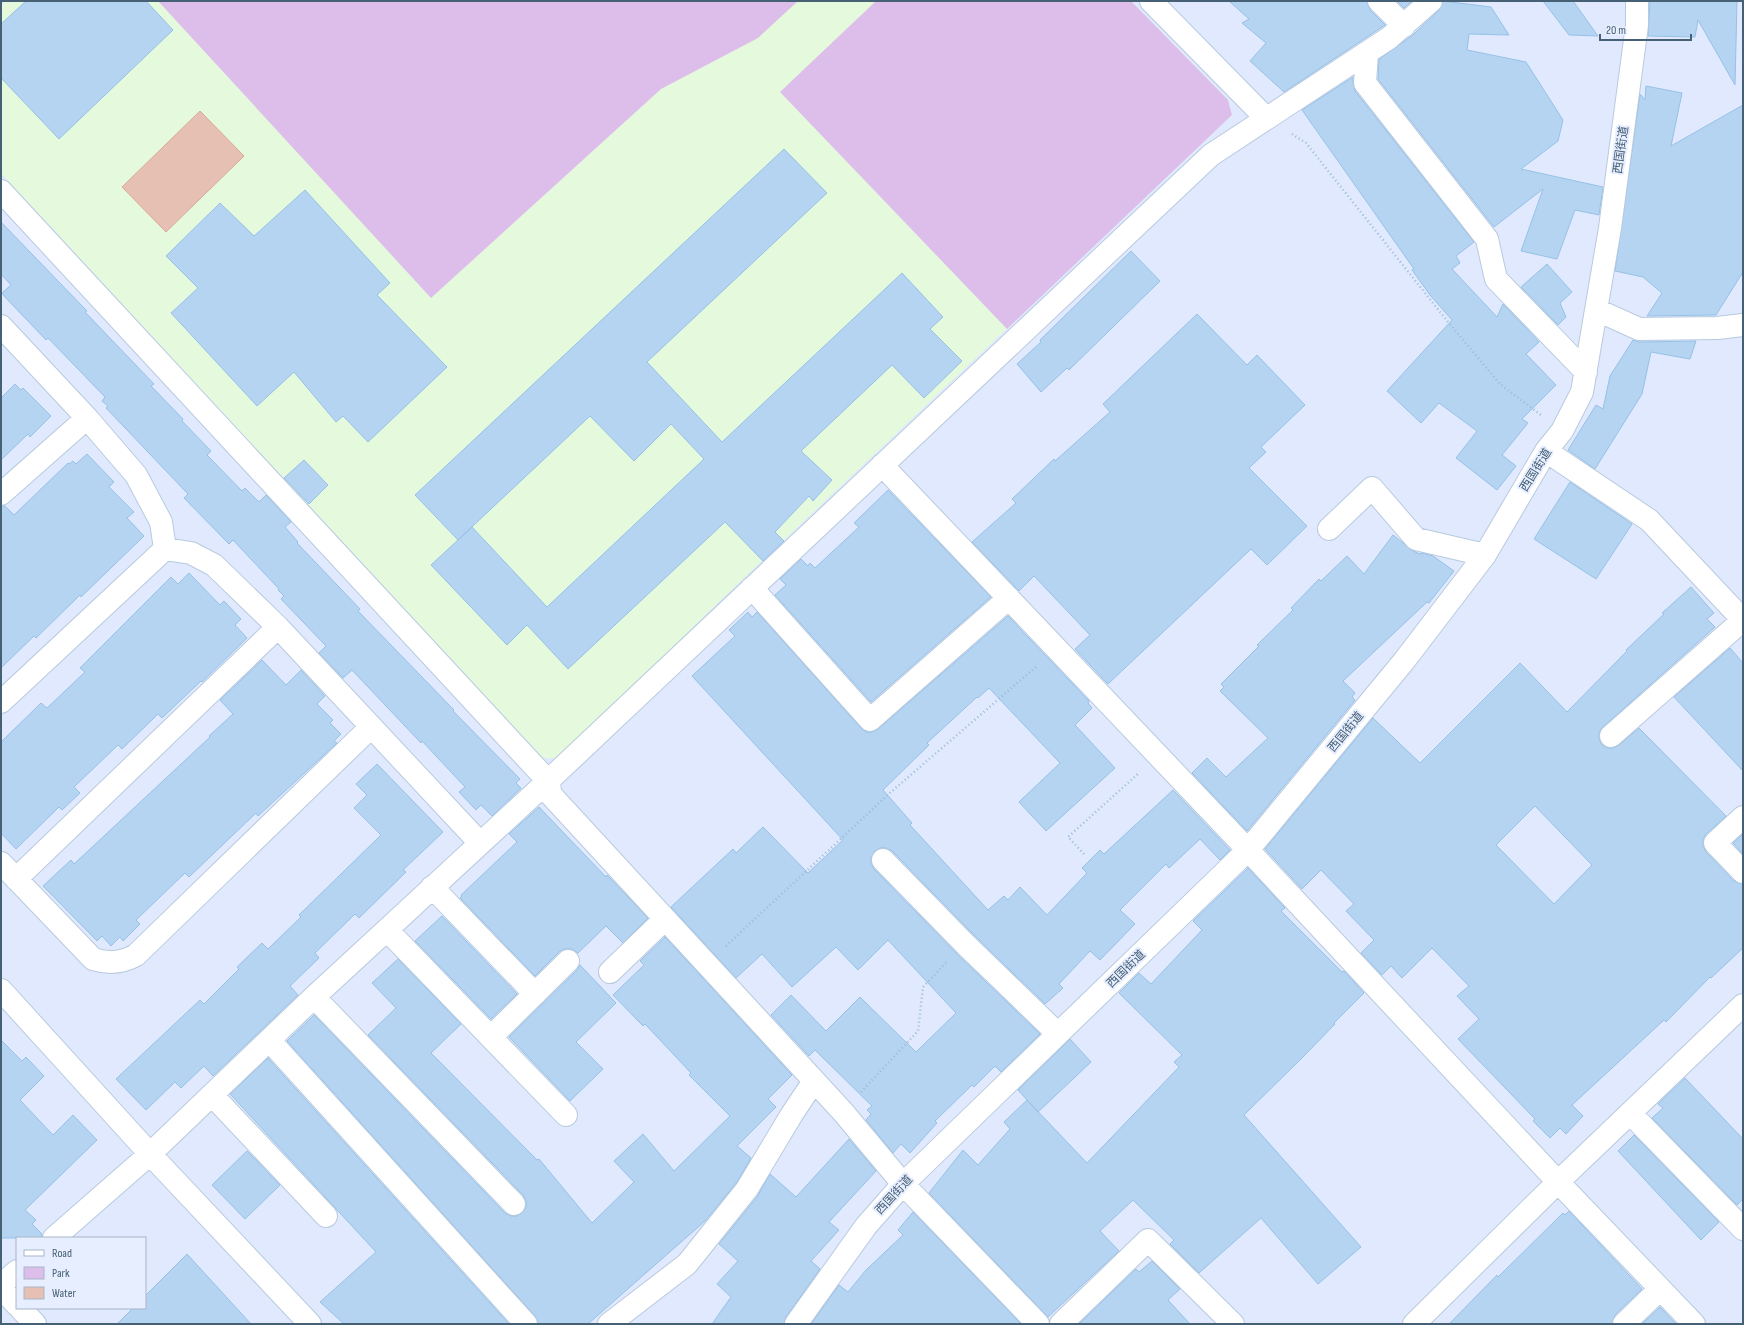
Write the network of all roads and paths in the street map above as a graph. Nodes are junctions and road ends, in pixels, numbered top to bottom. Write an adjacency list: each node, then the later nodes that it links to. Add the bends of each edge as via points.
1 (1151, 1): 7 (street)
2 (1379, 1): 5 (street)
3 (1431, 1): 5 (street)
4 (1636, 1): 9 (street, 西国街道, via 1637,25)
5 (1404, 26): 6 (street)
6 (1366, 53): 7 (street); 12 (street, via 1365,83 1487,239 1496,279)
7 (1266, 118): 14 (path, via 1306,143 1500,384); 16 (street, via 1211,155)
8 (1, 191): 30 (street)
9 (1597, 310): 10 (street, via 1639,329); 12 (street, 西国街道)
10 (1743, 325)
11 (1, 326): 13 (street)
12 (1586, 372): 14 (street, 西国街道, via 1582,392)
13 (87, 418): 17 (street); 19 (street, via 136,475 161,522)
14 (1562, 431): 15 (street, 西国街道)
15 (1546, 451): 20 (street, 西国街道); 23 (street, via 1649,520)
16 (882, 464): 21 (street); 22 (street)
17 (1, 494)
18 (1329, 529): 20 (street, via 1372,488 1416,539)
19 (165, 549): 24 (street, via 191,553 214,565); 26 (street)
20 (1485, 555): 33 (street, 西国街道, via 1404,661)
21 (752, 588): 22 (street, via 870,720); 30 (street)
22 (1009, 598): 25 (street)
23 (1743, 620): 28 (street)
24 (278, 627): 27 (street); 38 (street)
25 (1057, 649): 29 (street); 44 (path, via 891,792)
26 (1, 702)
27 (371, 727): 32 (street); 38 (street, via 136,955 126,960 104,963 93,959)
28 (1611, 736)
29 (1158, 755): 33 (street); 34 (path, via 1068,837)
30 (548, 781): 32 (street); 40 (street, via 551,795)
31 (1743, 816): 37 (street, via 1715,843)
32 (480, 843): 39 (street)
33 (1248, 850): 50 (street, 西国街道); 59 (street)
34 (1084, 854)
35 (883, 860): 50 (street)
36 (1, 863): 38 (street)
37 (1743, 872)
38 (16, 879)
39 (432, 887): 41 (street); 47 (street)
40 (665, 918): 44 (street); 45 (street)
41 (387, 930): 48 (street); 51 (street)
42 (950, 958): 55 (path, via 923,987 918,1031)
43 (568, 962): 47 (street)
44 (707, 963): 53 (street)
45 (610, 972)
46 (1, 990): 58 (street)
47 (535, 994): 51 (street)
48 (314, 997): 52 (street); 61 (street)
49 (1743, 1005): 56 (street)
50 (1058, 1034): 60 (street, 西国街道)
51 (491, 1037): 57 (street)
52 (270, 1041): 54 (street); 72 (street)
53 (814, 1081): 55 (street); 73 (street, via 747,1189 687,1264)
54 (212, 1095): 58 (street); 62 (street)
55 (843, 1112): 60 (street)
56 (1630, 1113): 59 (street); 63 (street)
57 (566, 1115)
58 (150, 1154): 64 (street); 71 (street)
59 (1558, 1182): 67 (street); 78 (street)
60 (903, 1184): 74 (street, 西国街道, via 866,1226); 75 (street)
61 (514, 1204)
62 (326, 1216)
63 (1743, 1229)
64 (55, 1237)
65 (16, 1272): 66 (street)
66 (1, 1286): 68 (street)
67 (1660, 1289): 79 (street); 80 (street)
68 (16, 1304)
69 (21, 1309): 70 (street)
70 (35, 1324)
71 (310, 1324)
72 (526, 1324)
73 (609, 1324)
74 (796, 1324)
75 (1038, 1324)
76 (1061, 1324): 77 (street, via 1148,1240)
77 (1233, 1324)
78 (1414, 1324)
79 (1624, 1324)
80 (1694, 1324)

